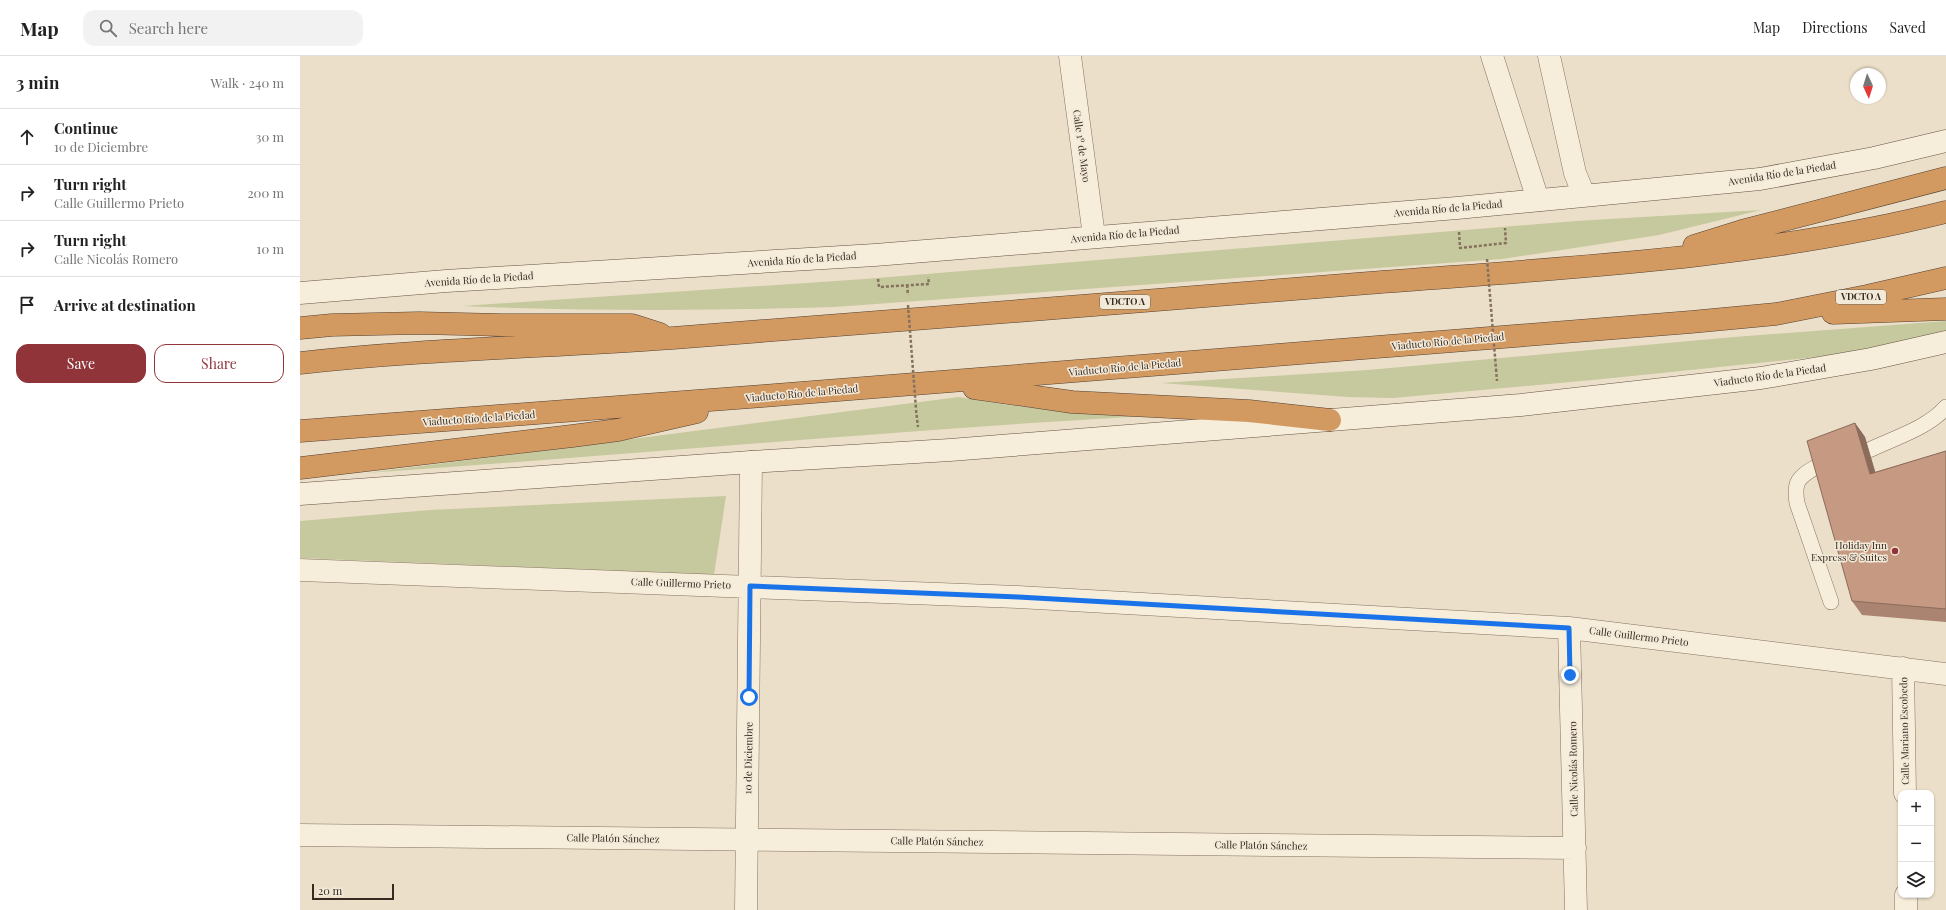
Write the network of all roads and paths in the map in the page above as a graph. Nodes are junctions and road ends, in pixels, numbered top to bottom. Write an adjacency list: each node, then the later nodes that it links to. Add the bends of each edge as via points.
1 (1070, 56): 9 (street, Calle 1º de Mayo)
2 (1492, 56): 7 (street)
3 (1549, 56): 6 (street, via 1575,173)
4 (1946, 141): 6 (street, Avenida Río de la Piedad, via 1874,158 1760,179)
5 (1946, 178): 12 (highway, via 1742,231 1702,243)
6 (1584, 195): 7 (street, Avenida Río de la Piedad)
7 (1538, 200): 9 (street, Avenida Río de la Piedad)
8 (1946, 212): 12 (highway, VDCTO A, via 1830,237)
9 (1094, 236): 17 (street, Avenida Río de la Piedad, via 875,255 446,281)
10 (1506, 243): 11 (path)
11 (1460, 248)
12 (1668, 258): 22 (highway, VDCTO A)
13 (1487, 259): 26 (path, bridge)
14 (1946, 278): 20 (highway, Viaducto Río de la Piedad / VDCTO A)
15 (929, 284): 16 (path)
16 (879, 287)
17 (300, 293)
18 (908, 305): 30 (path, bridge)
19 (1946, 309): 20 (highway)
20 (1776, 314): 25 (highway, Viaducto Río de la Piedad / VDCTO A)
21 (300, 328): 22 (highway, via 419,323 502,326 632,325)
22 (671, 338): 24 (highway, VDCTO A)
23 (1944, 347): 29 (street, Viaducto Río de la Piedad, via 1761,378 1521,405)
24 (300, 363)
25 (936, 382): 27 (highway, Viaducto Río de la Piedad / VDCTO A); 29 (highway, via 1072,402 1249,411)
26 (1497, 382)
27 (763, 396): 31 (highway, Viaducto Río de la Piedad / VDCTO A); 35 (highway, via 610,431)
28 (1946, 407): 32 (lane, via 1940,414 1923,424)
29 (1330, 420): 33 (street, Viaducto Río de la Piedad)
30 (918, 429)
31 (300, 431)
32 (1869, 450)
33 (750, 462): 36 (street, Viaducto Río de la Piedad); 38 (street, 10 de Diciembre)
34 (1819, 465): 39 (lane, via 1800,476 1794,488)
35 (300, 468)
36 (300, 494)
37 (300, 570): 38 (street, Calle Guillermo Prieto)
38 (750, 586): 40 (street, Calle Guillermo Prieto, via 1018,597); 45 (street, 10 de Diciembre)
39 (1831, 602)
40 (1569, 628): 41 (street, Calle Guillermo Prieto); 46 (street, Calle Nicolás Romero)
41 (1903, 668): 42 (street, Calle Guillermo Prieto); 43 (street, Calle Mariano Escobedo)
42 (1946, 674)
43 (1905, 790)
44 (300, 835): 45 (street, Calle Platón Sánchez)
45 (746, 839): 46 (street, Calle Platón Sánchez); 48 (street, 10 de Diciembre)
46 (1575, 848): 49 (street, Calle Nicolás Romero)
47 (1906, 898): 50 (street)
48 (746, 910)
49 (1576, 910)
50 (1906, 910)

